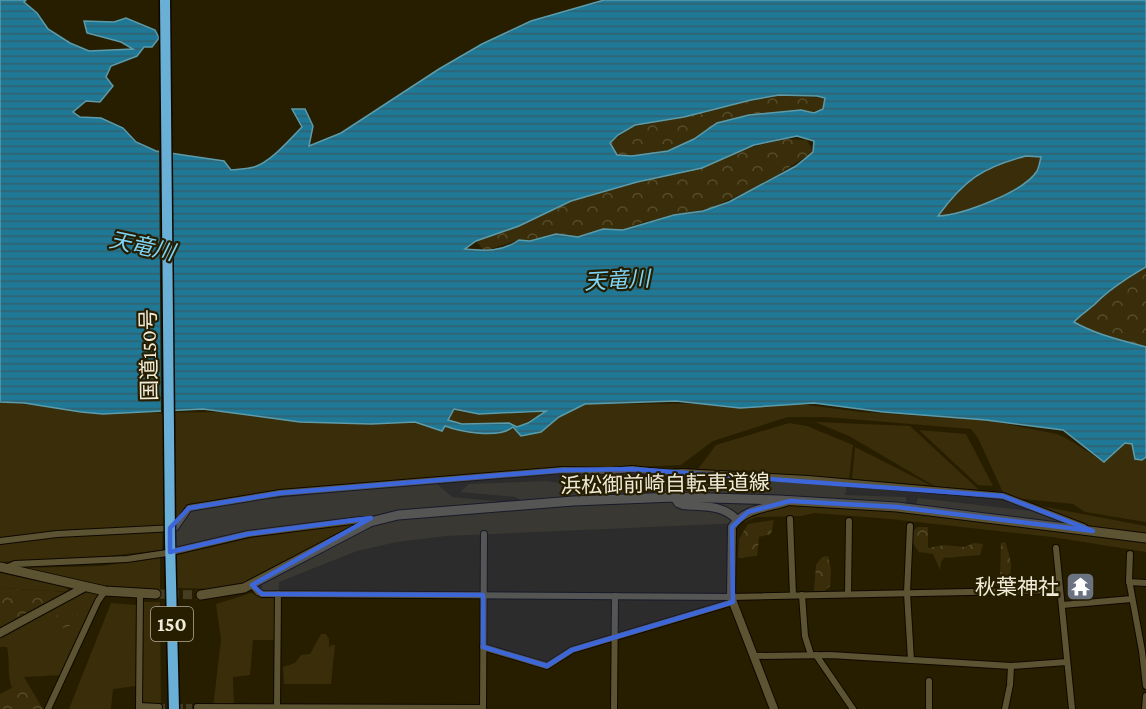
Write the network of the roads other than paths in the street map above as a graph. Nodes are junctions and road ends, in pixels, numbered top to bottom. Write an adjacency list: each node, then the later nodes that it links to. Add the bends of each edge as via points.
1 (165, 0): 14 (highway, 国道150号 / 150, bridge)
2 (674, 497): 3 (main road, 浜松御前崎自転車道線); 5 (street, via 683,505 721,508); 7 (main road, 浜松御前崎自転車道線, via 444,511)
3 (790, 501): 5 (street, via 748,512); 9 (main road, 浜松御前崎自転車道線, via 897,507)
4 (790, 519): 30 (street)
5 (737, 520): 34 (street, via 732,527)
6 (849, 521): 27 (street)
7 (370, 522): 14 (street, via 286,528); 19 (main road, 浜松御前崎自転車道線)
8 (910, 526): 23 (street)
9 (1093, 531): 11 (main road, 浜松御前崎自転車道線); 12 (street, via 1003,496 632,469 563,470 280,493 189,508 175,528)
10 (484, 534): 29 (street)
11 (1146, 538)
12 (0, 541)
13 (1056, 548): 21 (street)
14 (170, 552): 16 (street); 52 (highway, 国道150号 / 150)
15 (1130, 554): 17 (street)
16 (3, 568): 20 (main road)
17 (1129, 582): 18 (street); 33 (street)
18 (1146, 583)
19 (252, 585): 26 (street, via 258,592); 28 (main road, 浜松御前崎自転車道線)
20 (85, 587): 22 (main road); 36 (street)
21 (1060, 590): 23 (street); 35 (street)
22 (105, 591): 24 (main road); 51 (street)
23 (907, 593): 27 (street); 41 (street)
24 (140, 594): 25 (main road); 49 (street)
25 (156, 594)
26 (278, 594): 29 (street); 50 (street)
27 (848, 594): 31 (street)
28 (201, 595)
29 (483, 595): 32 (street); 38 (street)
30 (793, 595): 31 (street); 34 (street)
31 (802, 595): 39 (street, via 805,636)
32 (615, 596): 34 (street); 37 (street)
33 (1132, 599): 35 (street); 45 (street)
34 (732, 600): 37 (street); 40 (street)
35 (1062, 604): 42 (street)
36 (0, 633)
37 (615, 636): 38 (street, via 572,650 548,666); 54 (street)
38 (483, 647): 53 (street)
39 (814, 655): 40 (street); 41 (street); 56 (street)
40 (754, 656): 55 (street)
41 (911, 660): 43 (street)
42 (1067, 662): 43 (street); 59 (street)
43 (1011, 666): 58 (street)
44 (929, 681): 57 (street)
45 (1146, 687)
46 (1146, 696): 60 (street)
47 (159, 707): 49 (street)
48 (197, 707): 50 (street)
49 (139, 708)
50 (277, 708): 53 (street)
51 (48, 709)
52 (174, 709)
53 (483, 709)
54 (614, 709)
55 (774, 709)
56 (853, 709)
57 (928, 709)
58 (1005, 709)
59 (1072, 709)
60 (1145, 709)

